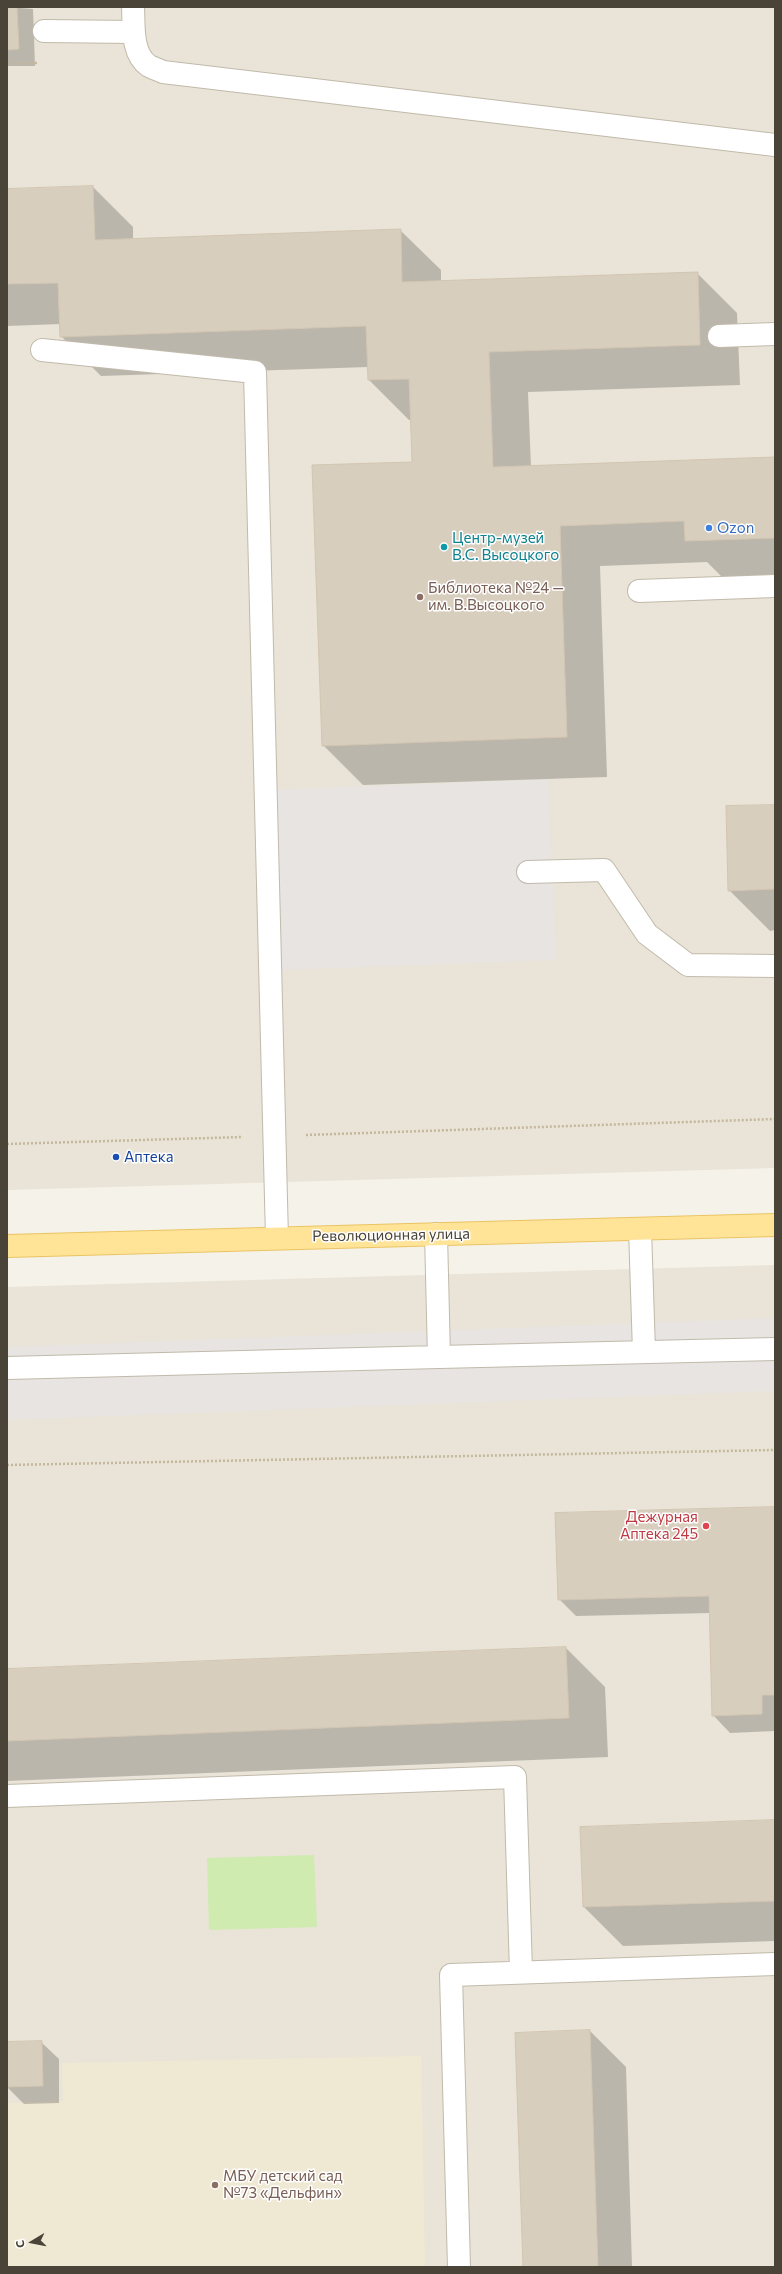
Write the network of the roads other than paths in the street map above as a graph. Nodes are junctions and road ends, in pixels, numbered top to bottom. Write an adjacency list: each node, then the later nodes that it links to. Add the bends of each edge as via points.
1 (133, 7): 3 (lane)
2 (44, 31): 3 (lane)
3 (134, 32): 4 (lane, via 138,53 148,66 164,72)
4 (775, 145)
5 (775, 334): 6 (lane)
6 (718, 336)
7 (42, 350): 15 (lane, via 255,372)
8 (775, 586): 9 (lane)
9 (639, 591)
10 (528, 872): 11 (lane, via 604,870 647,934 688,965)
11 (775, 966)
12 (775, 1225): 13 (main road, Революционная улица)
13 (640, 1229): 14 (main road, Революционная улица); 18 (lane)
14 (436, 1234): 15 (main road, Революционная улица); 19 (lane)
15 (277, 1238): 16 (main road, Революционная улица)
16 (7, 1246)
17 (775, 1349): 18 (lane)
18 (644, 1352): 19 (lane)
19 (439, 1357): 20 (lane)
20 (7, 1368)
21 (7, 1796): 23 (lane, via 515,1777)
22 (775, 1964): 23 (lane)
23 (521, 1972): 24 (lane, via 451,1974)
24 (459, 2267)

